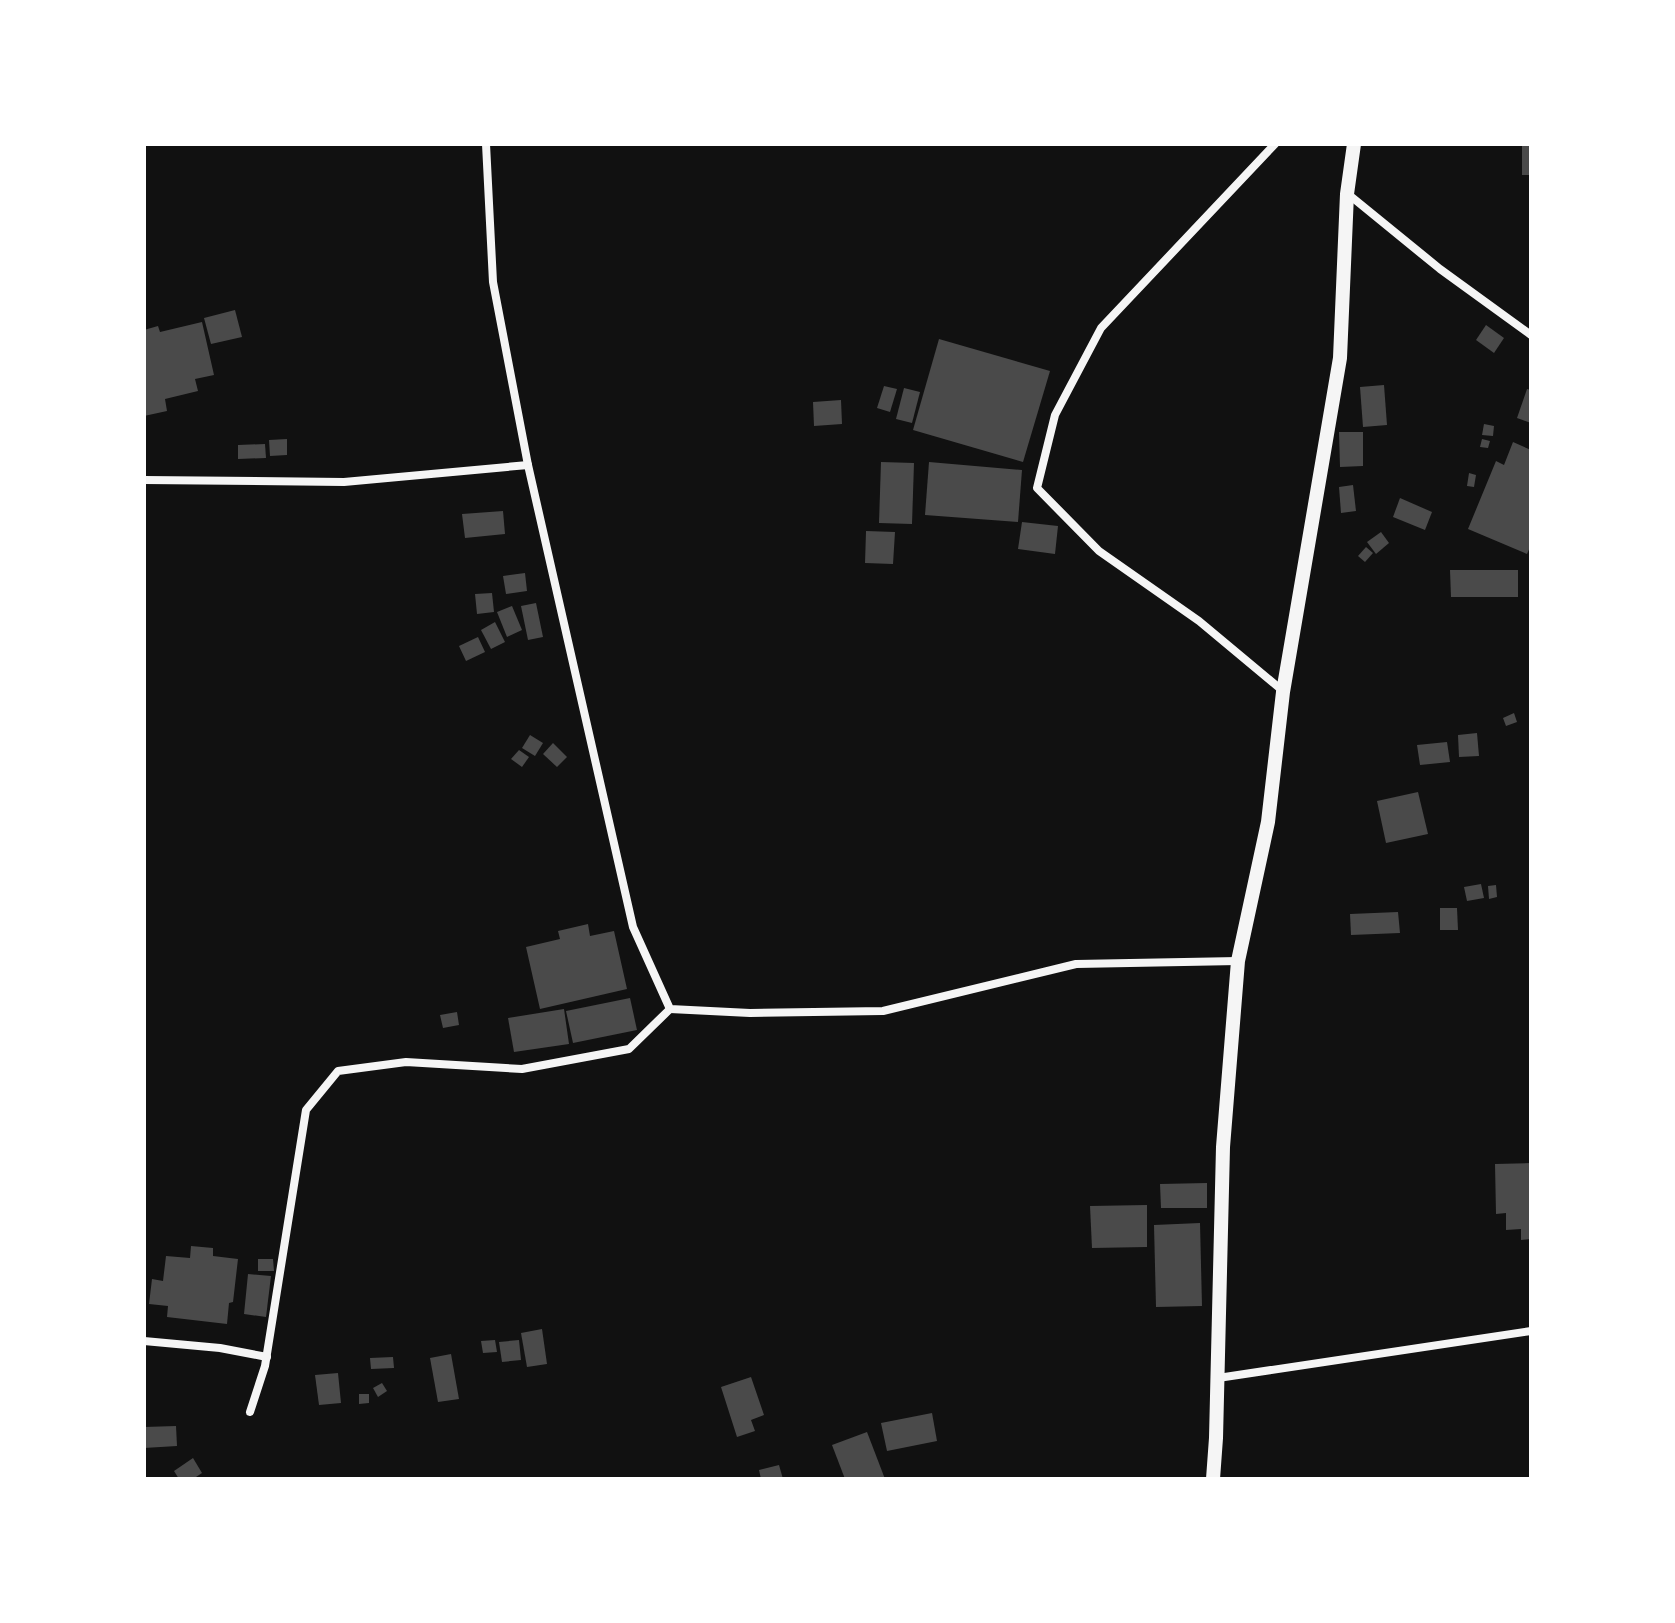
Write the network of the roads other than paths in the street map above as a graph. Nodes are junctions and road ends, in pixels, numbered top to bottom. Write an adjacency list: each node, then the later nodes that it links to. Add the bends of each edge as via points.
1 (486, 144): 6 (street, via 493,282)
2 (1275, 144): 8 (street, via 1101,328 1055,415 1037,488 1099,551 1199,621)
3 (1354, 144): 4 (street)
4 (1347, 194): 5 (street); 8 (street, via 1340,358)
5 (1531, 335)
6 (528, 465): 7 (street, via 344,482); 10 (street, via 633,927)
7 (144, 480)
8 (1283, 692): 9 (street, via 1268,822)
9 (1238, 961): 10 (street, via 1076,964 883,1011); 14 (street, via 1223,1147)
10 (670, 1009): 13 (street, via 629,1049 522,1069 406,1062 338,1071 306,1110)
11 (1531, 1331): 14 (street)
12 (144, 1341): 13 (street)
13 (267, 1357): 15 (street)
14 (1218, 1378): 16 (street)
15 (250, 1412)
16 (1213, 1479)

